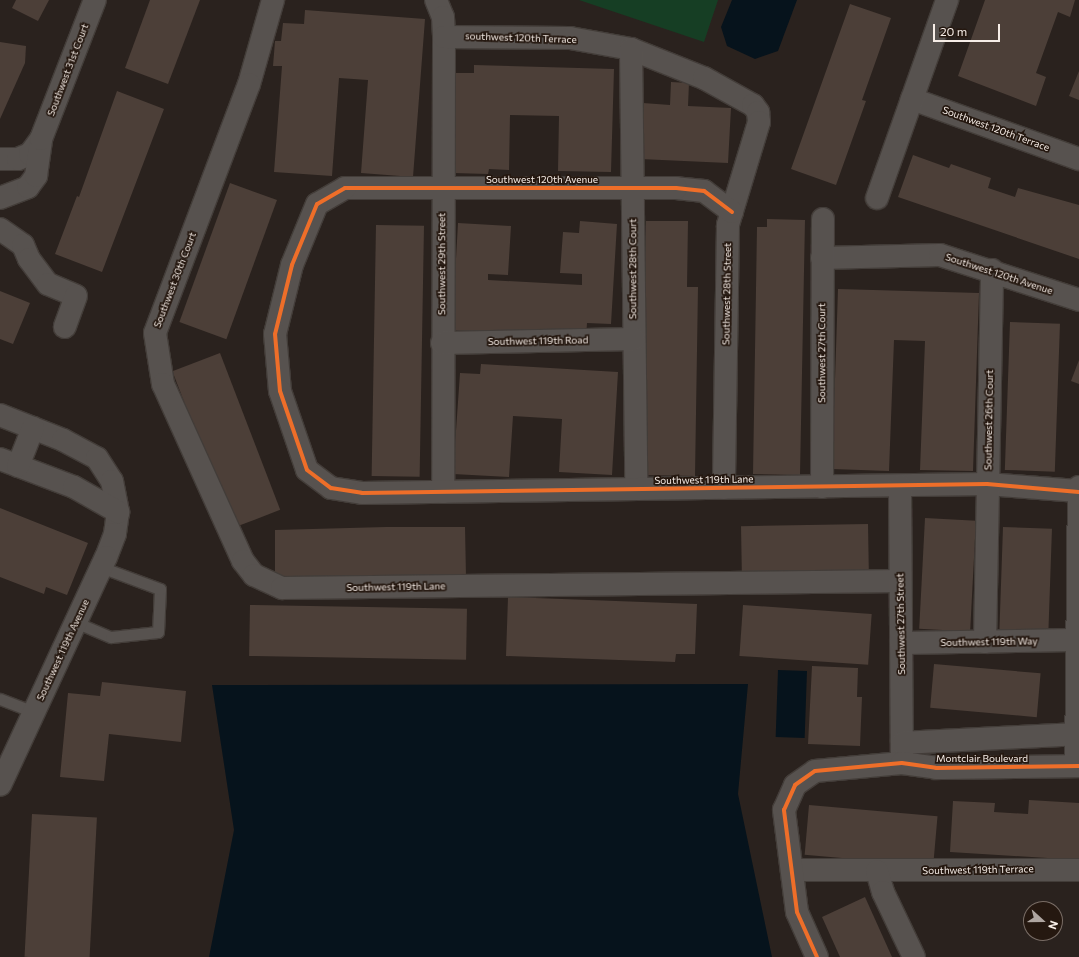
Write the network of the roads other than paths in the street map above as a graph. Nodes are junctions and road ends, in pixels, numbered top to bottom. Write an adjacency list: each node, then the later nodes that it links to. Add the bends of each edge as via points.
1 (95, 0): 9 (street, Southwest 31st Court)
2 (273, 0): 38 (street, Southwest 30th Court, via 249,84 155,333 163,384 243,561)
3 (436, 0): 5 (street, via 443,17)
4 (947, 0): 7 (street)
5 (444, 37): 6 (street, southwest 120th Terrace, via 570,38); 12 (street, Southwest 29th Street)
6 (631, 49): 8 (street, southwest 120th Terrace, via 704,78); 13 (street, Southwest 28th Court)
7 (912, 99): 11 (street, Southwest 120th Terrace); 15 (street)
8 (753, 105): 16 (street, Southwest 28th Street, via 758,112 759,122)
9 (41, 139): 10 (street, Southwest 31st Court, via 30,154 18,159); 14 (street, Southwest 31st Court, via 36,176 28,187)
10 (0, 159)
11 (1079, 159)
12 (442, 188): 13 (street, Southwest 120th Avenue); 24 (street, Southwest 29th Street); 31 (street, Southwest 120th Avenue, via 345,188 317,204 292,266 275,334 280,391 307,470)
13 (633, 188): 16 (street, Southwest 120th Avenue, via 704,191); 23 (street, Southwest 28th Court)
14 (0, 198)
15 (877, 198)
16 (732, 212): 32 (street, Southwest 28th Street, via 728,224)
17 (823, 219): 19 (street, Southwest 27th Court)
18 (0, 229): 22 (street, via 23,245 29,259 48,284 76,296)
19 (822, 258): 20 (street, Southwest 120th Avenue, via 940,255); 30 (street, Southwest 27th Court)
20 (992, 270): 21 (street, Southwest 120th Avenue); 28 (street, Southwest 26th Court)
21 (1079, 300)
22 (65, 327)
23 (634, 339): 24 (street, Southwest 119th Road); 33 (street, Southwest 28th Court)
24 (442, 344): 35 (street, Southwest 29th Street)
25 (0, 415): 26 (street, Southwest 119th Avenue)
26 (33, 428): 27 (street); 36 (street, Southwest 119th Avenue, via 97,458 112,481)
27 (9, 462): 36 (street, via 74,487)
28 (987, 484): 29 (street, Southwest 119th Lane); 34 (street, Southwest 119th Lane); 43 (street, Southwest 26th Court)
29 (900, 486): 30 (street, Southwest 119th Lane); 39 (street, Southwest 27th Street)
30 (822, 487): 32 (street, Southwest 119th Lane)
31 (331, 488): 35 (street, Southwest 119th Lane, via 362,493)
32 (724, 488): 33 (street, Southwest 119th Lane)
33 (636, 489): 35 (street, Southwest 119th Lane)
34 (1079, 490): 40 (street)
35 (443, 492)
36 (118, 512): 37 (street, Southwest 119th Avenue, via 115,534)
37 (101, 567): 41 (street, Southwest 119th Avenue); 41 (lane, via 160,589 158,632 111,637)
38 (254, 575): 39 (street, Southwest 119th Lane, via 282,588)
39 (900, 581): 44 (street, Southwest 27th Street)
40 (1078, 619): 42 (street)
41 (76, 622): 46 (street, Southwest 119th Avenue)
42 (1076, 640): 43 (street, Southwest 119th Way); 47 (street)
43 (985, 642): 44 (street, Southwest 119th Way)
44 (901, 643): 48 (street, Southwest 27th Street)
45 (0, 700): 46 (lane)
46 (34, 712): 50 (street, Southwest 119th Avenue)
47 (1078, 734): 48 (street, Montclair Boulevard); 49 (street)
48 (902, 753): 49 (street, Montclair Boulevard, via 936,768); 51 (street, Montclair Boulevard, via 815,771 795,785 784,810)
49 (1078, 766)
50 (0, 785)
51 (792, 870): 53 (street, Southwest 119th Terrace); 54 (street, via 797,912)
52 (1079, 870): 53 (street, Southwest 119th Terrace)
53 (877, 871): 55 (street, via 883,892)
54 (817, 957)
55 (914, 957)

